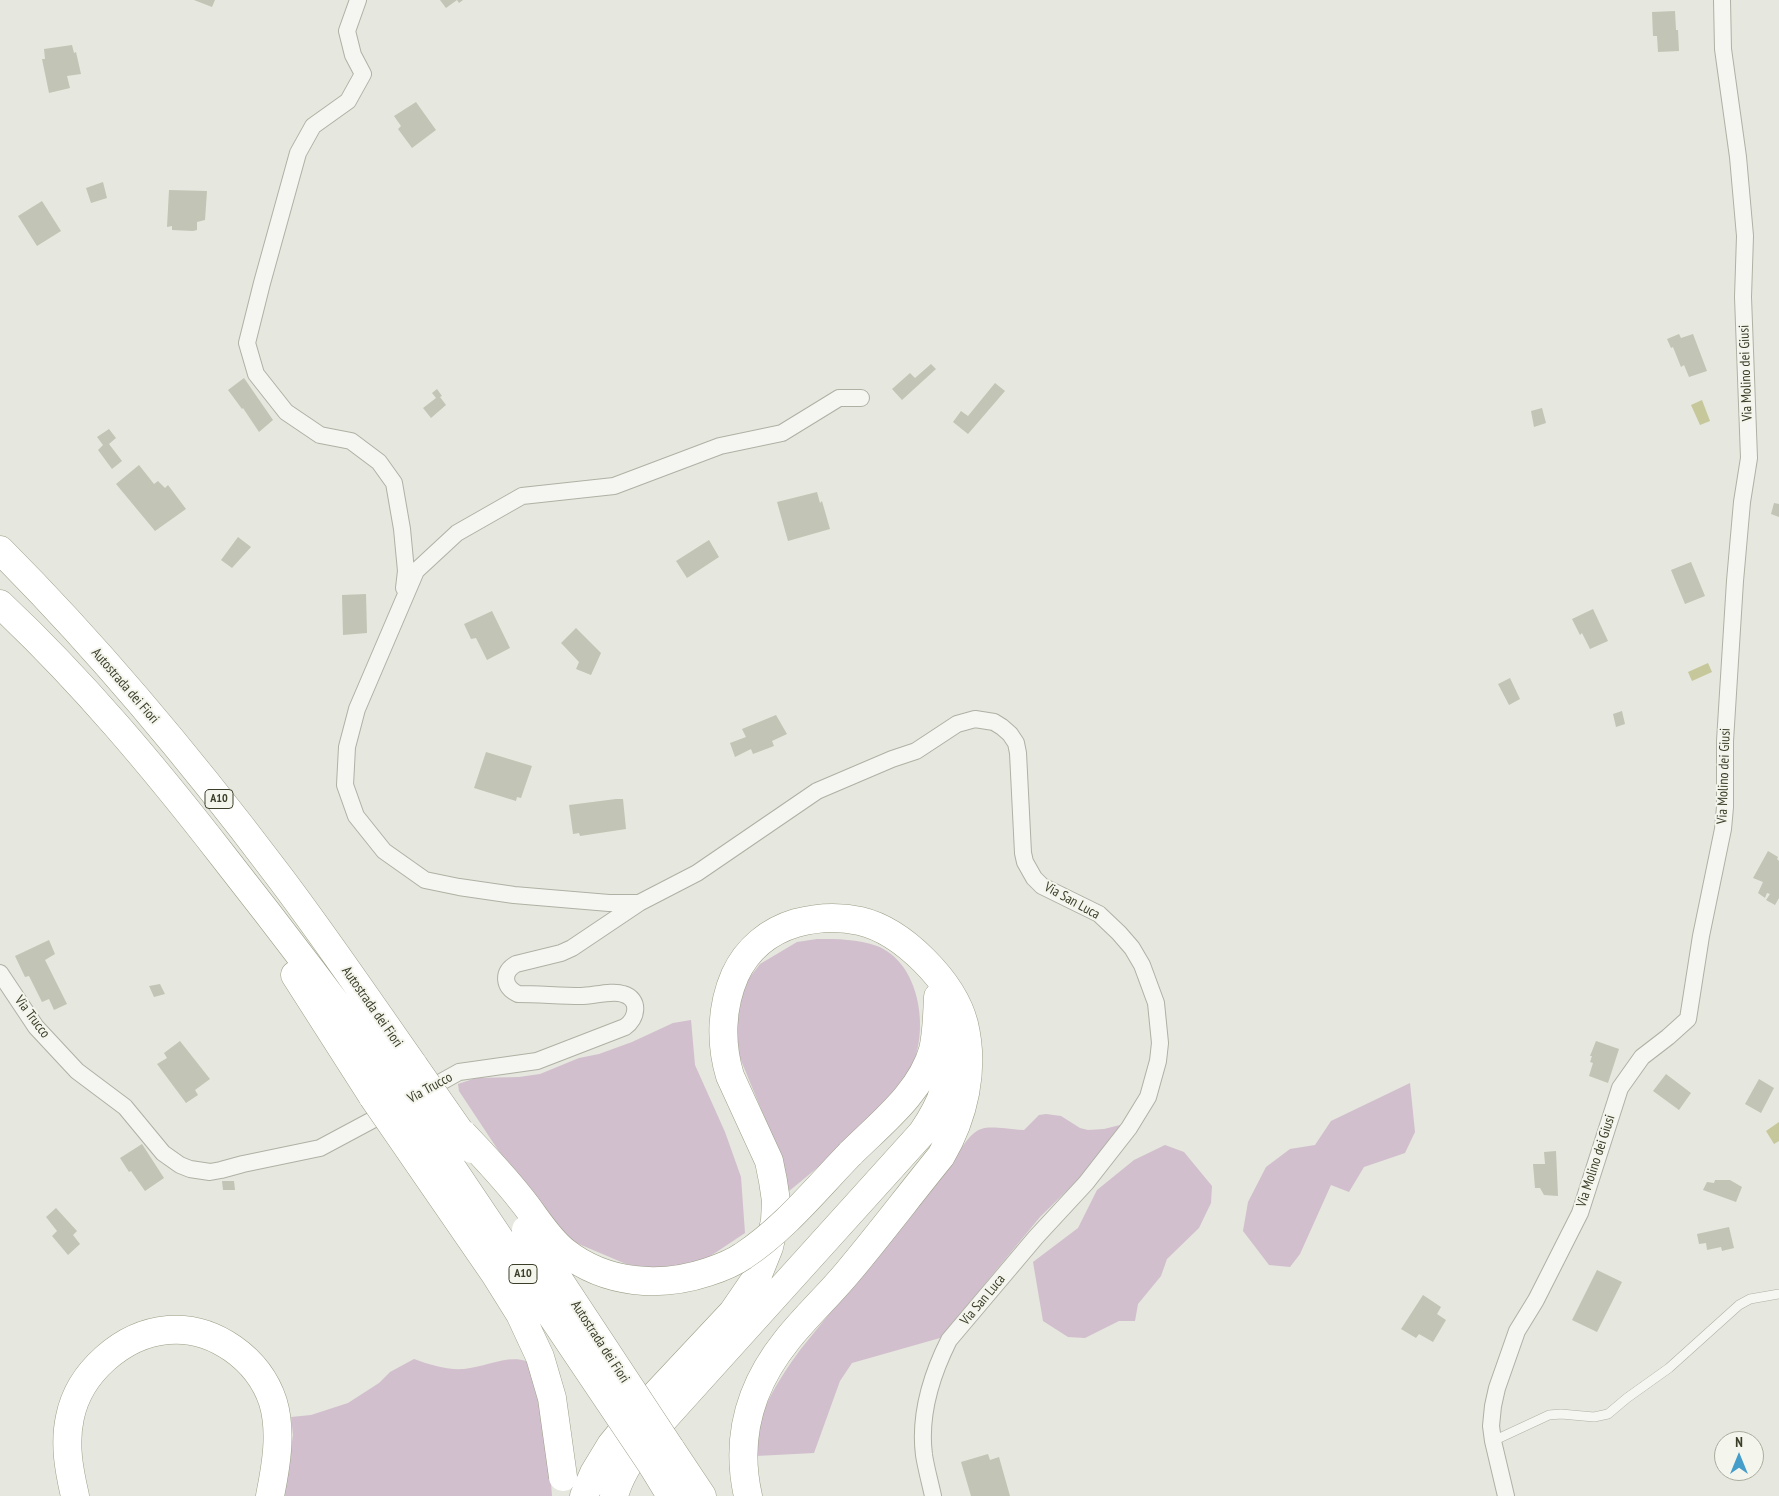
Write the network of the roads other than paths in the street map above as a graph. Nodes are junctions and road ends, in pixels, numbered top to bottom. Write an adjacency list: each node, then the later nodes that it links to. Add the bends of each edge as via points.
1 (358, 0): 6 (street, via 347,31 363,74 348,101 313,126 298,153 247,343 256,374 286,412 320,435 351,442 379,462 394,483 406,571)
2 (1722, 0): 14 (street, Via Molino dei Giusi, via 1723,49 1745,236 1743,297 1749,458 1735,581 1723,829 1700,936 1688,1019 1642,1057 1620,1088 1580,1212 1508,1354 1493,1406)
3 (861, 398): 6 (street, via 839,398 782,433 720,446 614,486 522,496 457,533 416,571)
4 (0, 550): 11 (highway, Autostrada dei Fiori / A10, via 111,668 278,876)
5 (0, 604): 11 (highway, Autostrada dei Fiori / A10, via 33,634 130,740 251,892)
6 (402, 605): 7 (street, via 357,709 347,747 344,785 356,816 384,851 426,880 514,895)
7 (640, 903): 9 (street, Via Trucco, via 562,953 516,964 507,971 506,977 509,988 518,994 623,994 636,1006 634,1019 625,1027 537,1061 459,1072 320,1148 210,1172 180,1165 163,1154 124,1107 77,1071 36,1027); 24 (street, Via San Luca, via 696,873 817,791 916,751 966,720 985,719 1002,727 1016,743 1022,853 1029,870 1042,886 1099,914 1119,933 1142,965 1156,1003 1160,1043 1148,1096 1129,1128 1086,1183 949,1340 939,1360 925,1412 924,1454)
8 (927, 964): 10 (highway); 19 (highway, via 882,929 862,921 826,917 809,919 775,931 748,954 738,969 725,1006 726,1061 769,1162 776,1201 768,1248 757,1277 732,1312 611,1445); 23 (highway, via 947,988 964,1024 968,1066 959,1120 941,1156 849,1271 787,1340 763,1374 749,1408 743,1445)
9 (0, 972)
10 (938, 997): 12 (highway, bridge, via 932,1052 926,1068 907,1096 760,1244 741,1257 692,1277 662,1282 631,1281 581,1263 550,1237); 20 (highway, via 950,1038 950,1062 942,1098 922,1133 648,1437 627,1465)
11 (394, 1082): 12 (highway, Autostrada dei Fiori / A10, bridge); 15 (highway, Autostrada dei Fiori / A10, bridge); 16 (highway, bridge, via 540,1357 552,1398)
12 (463, 1134): 15 (highway, Autostrada dei Fiori / A10, bridge)
13 (1779, 1294): 14 (lane, via 1750,1299 1740,1305 1669,1368 1608,1414 1594,1417 1549,1415)
14 (1493, 1441): 25 (street, Via Molino dei Giusi)
15 (661, 1457): 21 (highway, Autostrada dei Fiori / A10); 22 (highway, Autostrada dei Fiori / A10)
16 (564, 1486)
17 (75, 1496): 18 (highway, via 67,1458 67,1435 76,1397 86,1379 100,1363 136,1338 169,1330 204,1334 224,1342 251,1364 264,1383 272,1402 278,1438)
18 (270, 1496)
19 (584, 1496)
20 (614, 1496)
21 (671, 1496)
22 (702, 1496)
23 (748, 1496)
24 (933, 1496)
25 (1506, 1496)

